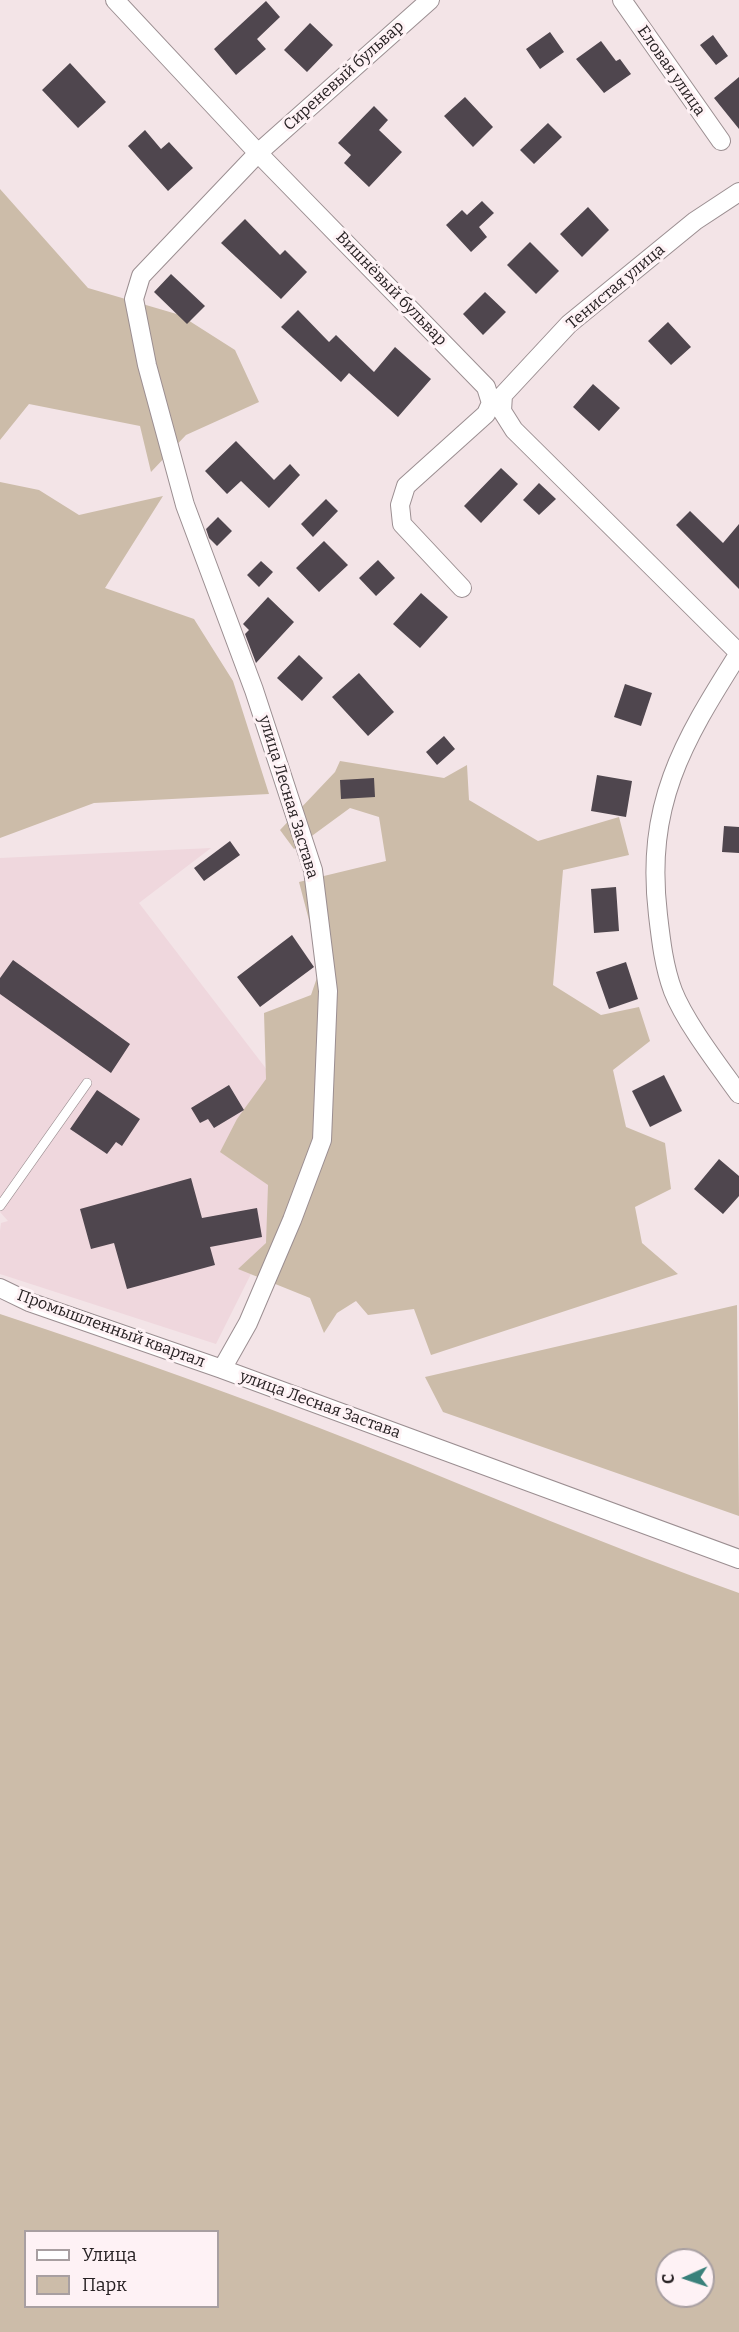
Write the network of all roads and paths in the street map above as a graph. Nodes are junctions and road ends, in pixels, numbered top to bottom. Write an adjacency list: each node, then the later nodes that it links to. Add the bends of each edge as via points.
1 (115, 0): 5 (street, Вишнёвый бульвар)
2 (430, 0): 5 (street, Сиреневый бульвар)
3 (622, 0): 4 (street, Еловая улица)
4 (721, 141)
5 (258, 153): 7 (street, Вишнёвый бульвар, via 486,387 491,403 486,414 406,486 400,505 402,525); 13 (street, улица Лесная Застава, via 141,276 134,299 147,364 185,505 254,690 313,870 328,991 322,1140 261,1292)
6 (739, 192): 8 (street, Тенистая улица, via 695,221 569,324 503,395 502,411 514,430)
7 (462, 588)
8 (739, 653): 10 (street, via 694,724 673,771 658,826 654,882 662,950 674,992)
9 (87, 1083): 11 (lane)
10 (739, 1094)
11 (0, 1206)
12 (0, 1288): 13 (street, Промышленный квартал, via 28,1302)
13 (222, 1369): 14 (street, улица Лесная Застава)
14 (739, 1559)

